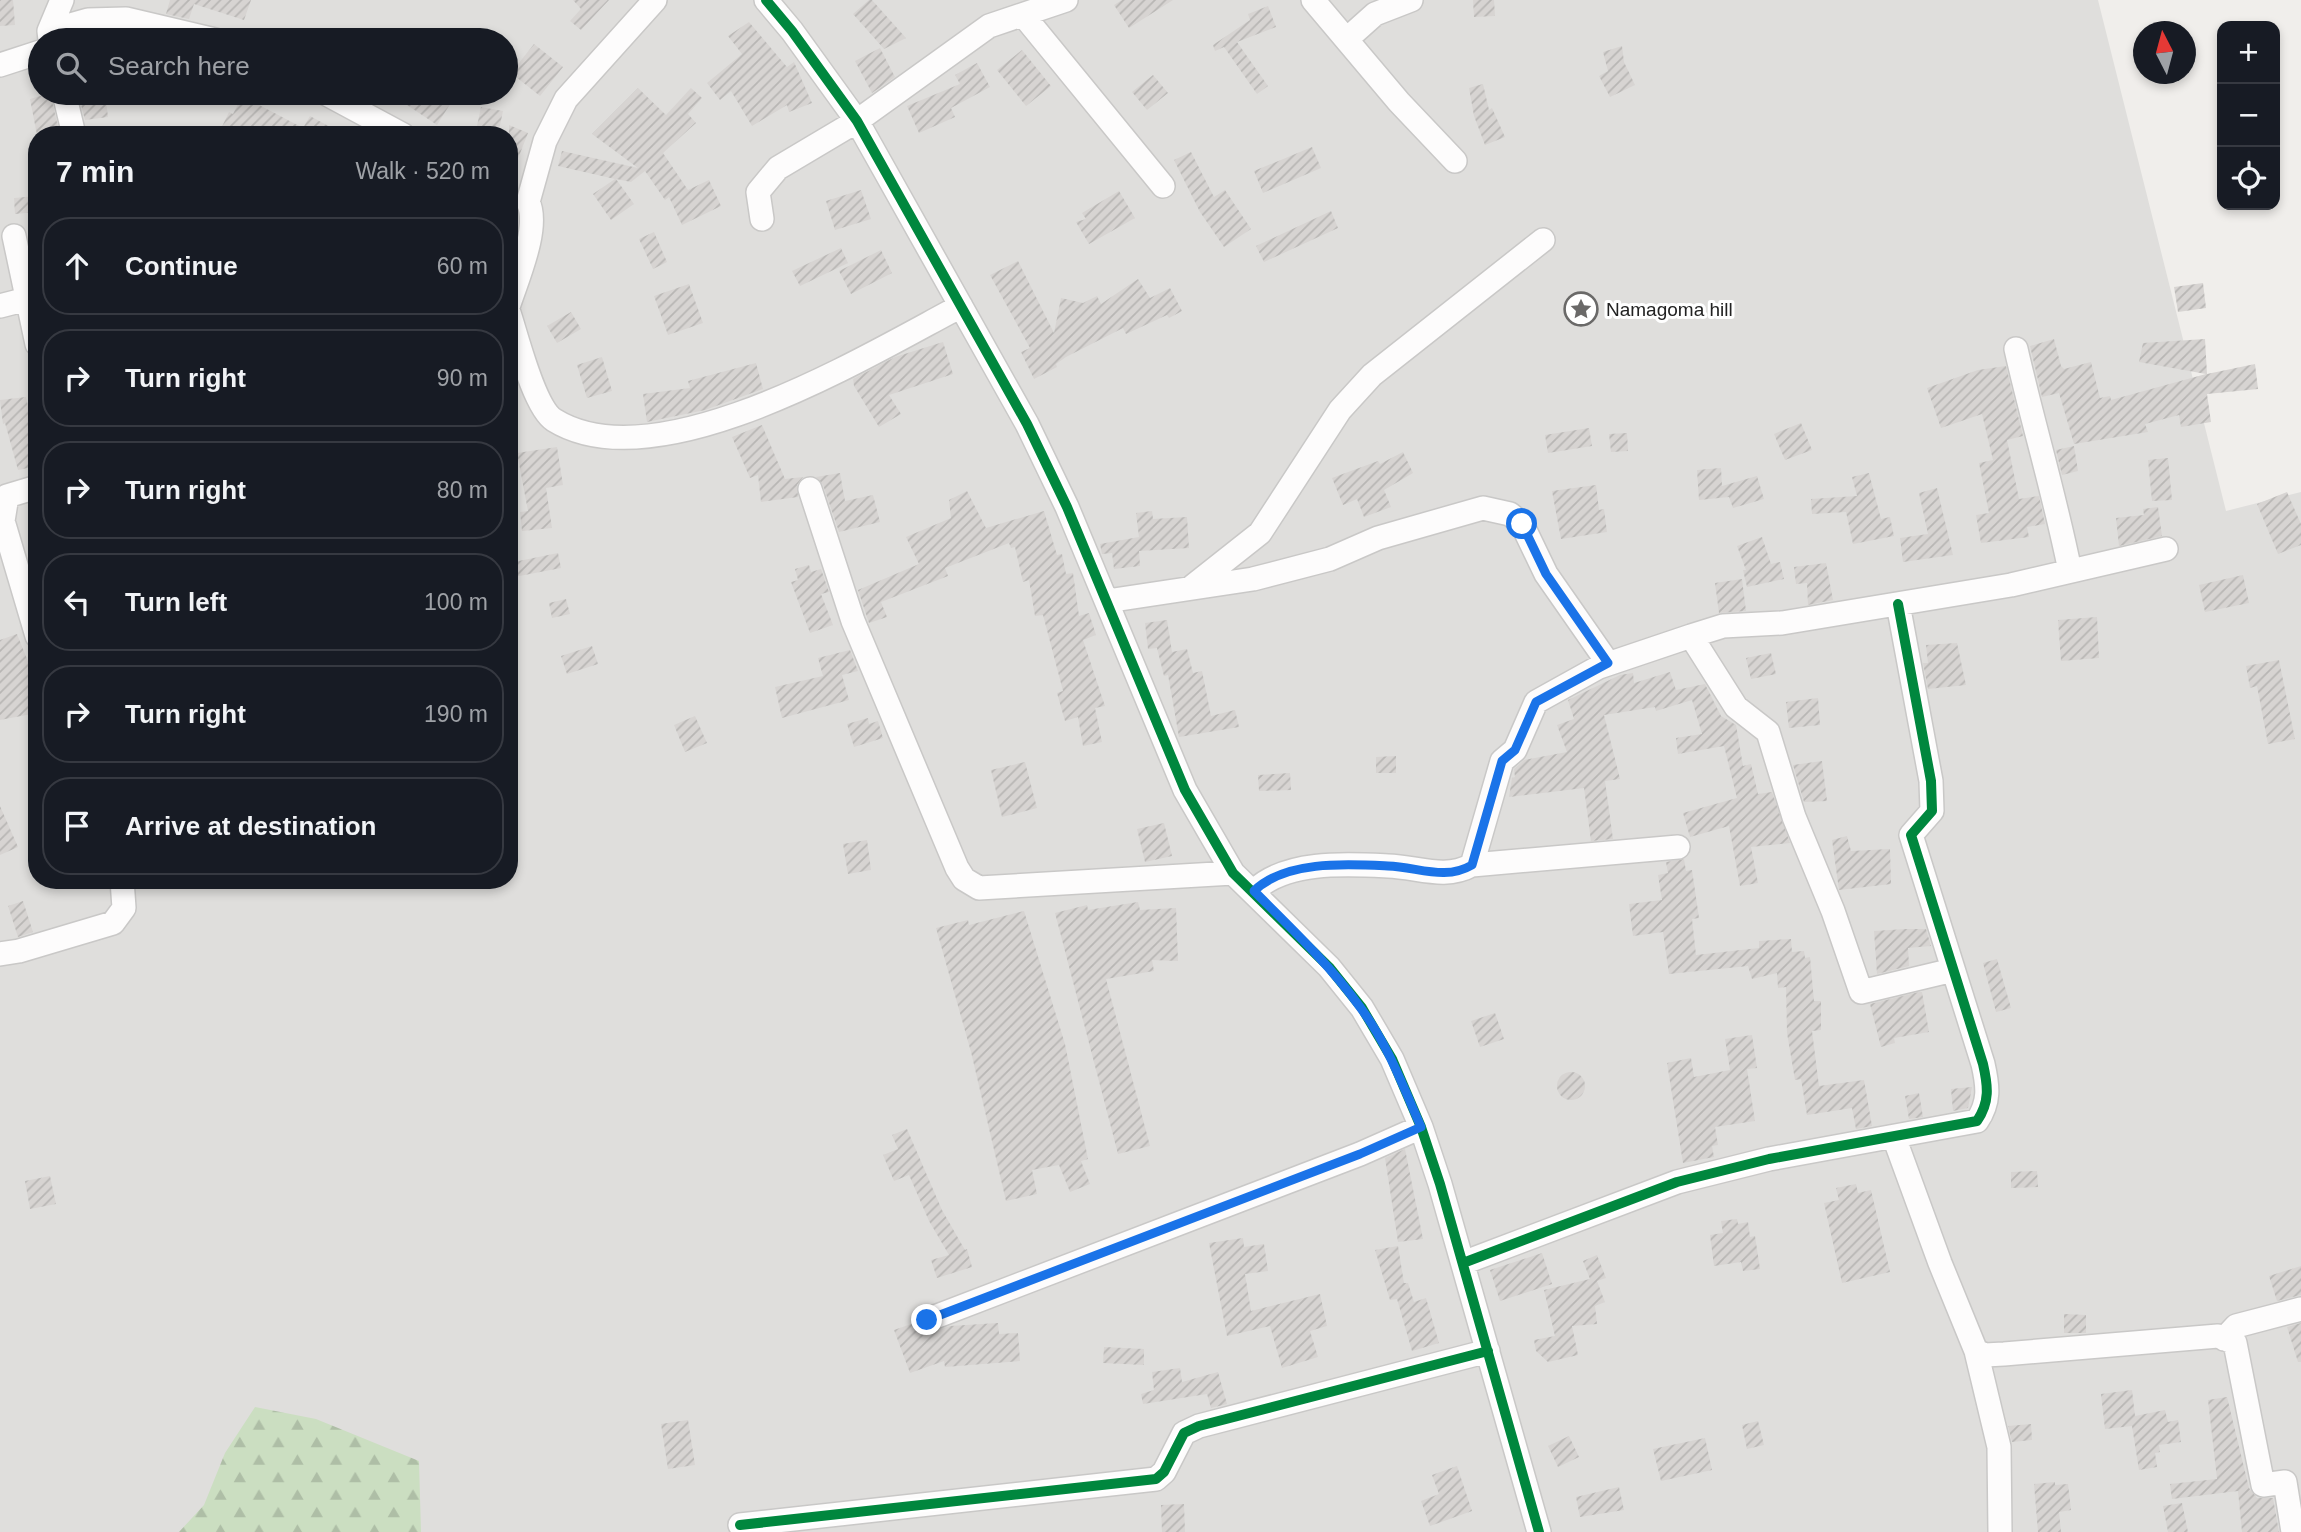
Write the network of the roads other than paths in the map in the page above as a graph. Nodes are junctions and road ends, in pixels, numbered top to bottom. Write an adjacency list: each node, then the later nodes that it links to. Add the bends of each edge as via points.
1 (62, 0): 8 (street)
2 (655, 0): 21 (street, via 566,99)
3 (766, 0): 16 (street)
4 (1066, 0): 7 (street)
5 (1313, 0): 11 (street)
6 (1411, 0): 11 (street, via 1375,14)
7 (1024, 16): 16 (street, via 989,26); 20 (street)
8 (51, 28)
9 (72, 28): 10 (street, via 88,20 127,19)
10 (165, 28)
11 (1347, 39): 19 (street)
12 (28, 50): 13 (street)
13 (0, 65)
14 (67, 105): 17 (street)
15 (345, 105): 18 (street)
16 (856, 121): 22 (street, via 778,168 758,192); 29 (street)
17 (72, 126)
18 (381, 126)
19 (1455, 161)
20 (1163, 186)
21 (518, 198): 25 (street, via 534,213)
22 (762, 219)
23 (15, 236): 26 (street)
24 (1543, 240): 36 (street, via 1372,375 1340,410 1260,533)
25 (518, 276)
26 (27, 299): 27 (street); 28 (street)
27 (28, 304)
28 (0, 306)
29 (961, 306): 30 (street, via 812,385 742,413 627,439 592,435 552,419 533,388); 37 (street, via 1027,424)
30 (518, 341)
31 (2016, 349): 35 (street, via 2034,430 2056,498)
32 (810, 489): 44 (street, via 853,621 964,879 979,888)
33 (28, 490): 39 (street, via 7,496 3,521)
34 (2166, 548): 35 (street)
35 (2070, 571): 38 (street)
36 (1190, 588): 37 (street); 41 (street, via 1253,579 1330,559 1378,538 1494,508 1522,524 1546,574)
37 (1107, 601): 44 (street, via 1185,790)
38 (1898, 604): 40 (street, via 1782,623 1723,626); 48 (street, via 1931,781 1932,811 1911,835)
39 (28, 606)
40 (1691, 636): 41 (street); 48 (street, via 1736,707 1768,732 1794,817 1861,992)
41 (1608, 663): 43 (street, via 1536,702 1515,750 1502,761)
42 (1678, 847): 43 (street)
43 (1472, 865): 46 (street, via 1462,871 1433,873 1390,866 1304,868 1264,881)
44 (1233, 873): 46 (street)
45 (123, 889): 47 (street, via 124,908 113,923)
46 (1254, 891): 49 (street, via 1329,967 1362,1008 1392,1059)
47 (0, 954)
48 (1953, 970): 50 (street, via 1983,1064 1987,1103 1977,1121)
49 (1421, 1127): 51 (street); 53 (street)
50 (1894, 1137): 51 (street, via 1769,1159 1677,1182); 56 (street)
51 (1462, 1263): 55 (street)
52 (2301, 1308): 54 (street, via 2236,1326)
53 (927, 1320)
54 (2224, 1339): 56 (street, via 1985,1355); 60 (street, via 2235,1343 2263,1485 2285,1482)
55 (1488, 1351): 57 (street, via 1199,1426 1184,1433 1156,1479); 58 (street)
56 (1976, 1351): 59 (street, via 1999,1447)
57 (740, 1525)
58 (1539, 1532)
59 (2000, 1532)
60 (2293, 1532)

